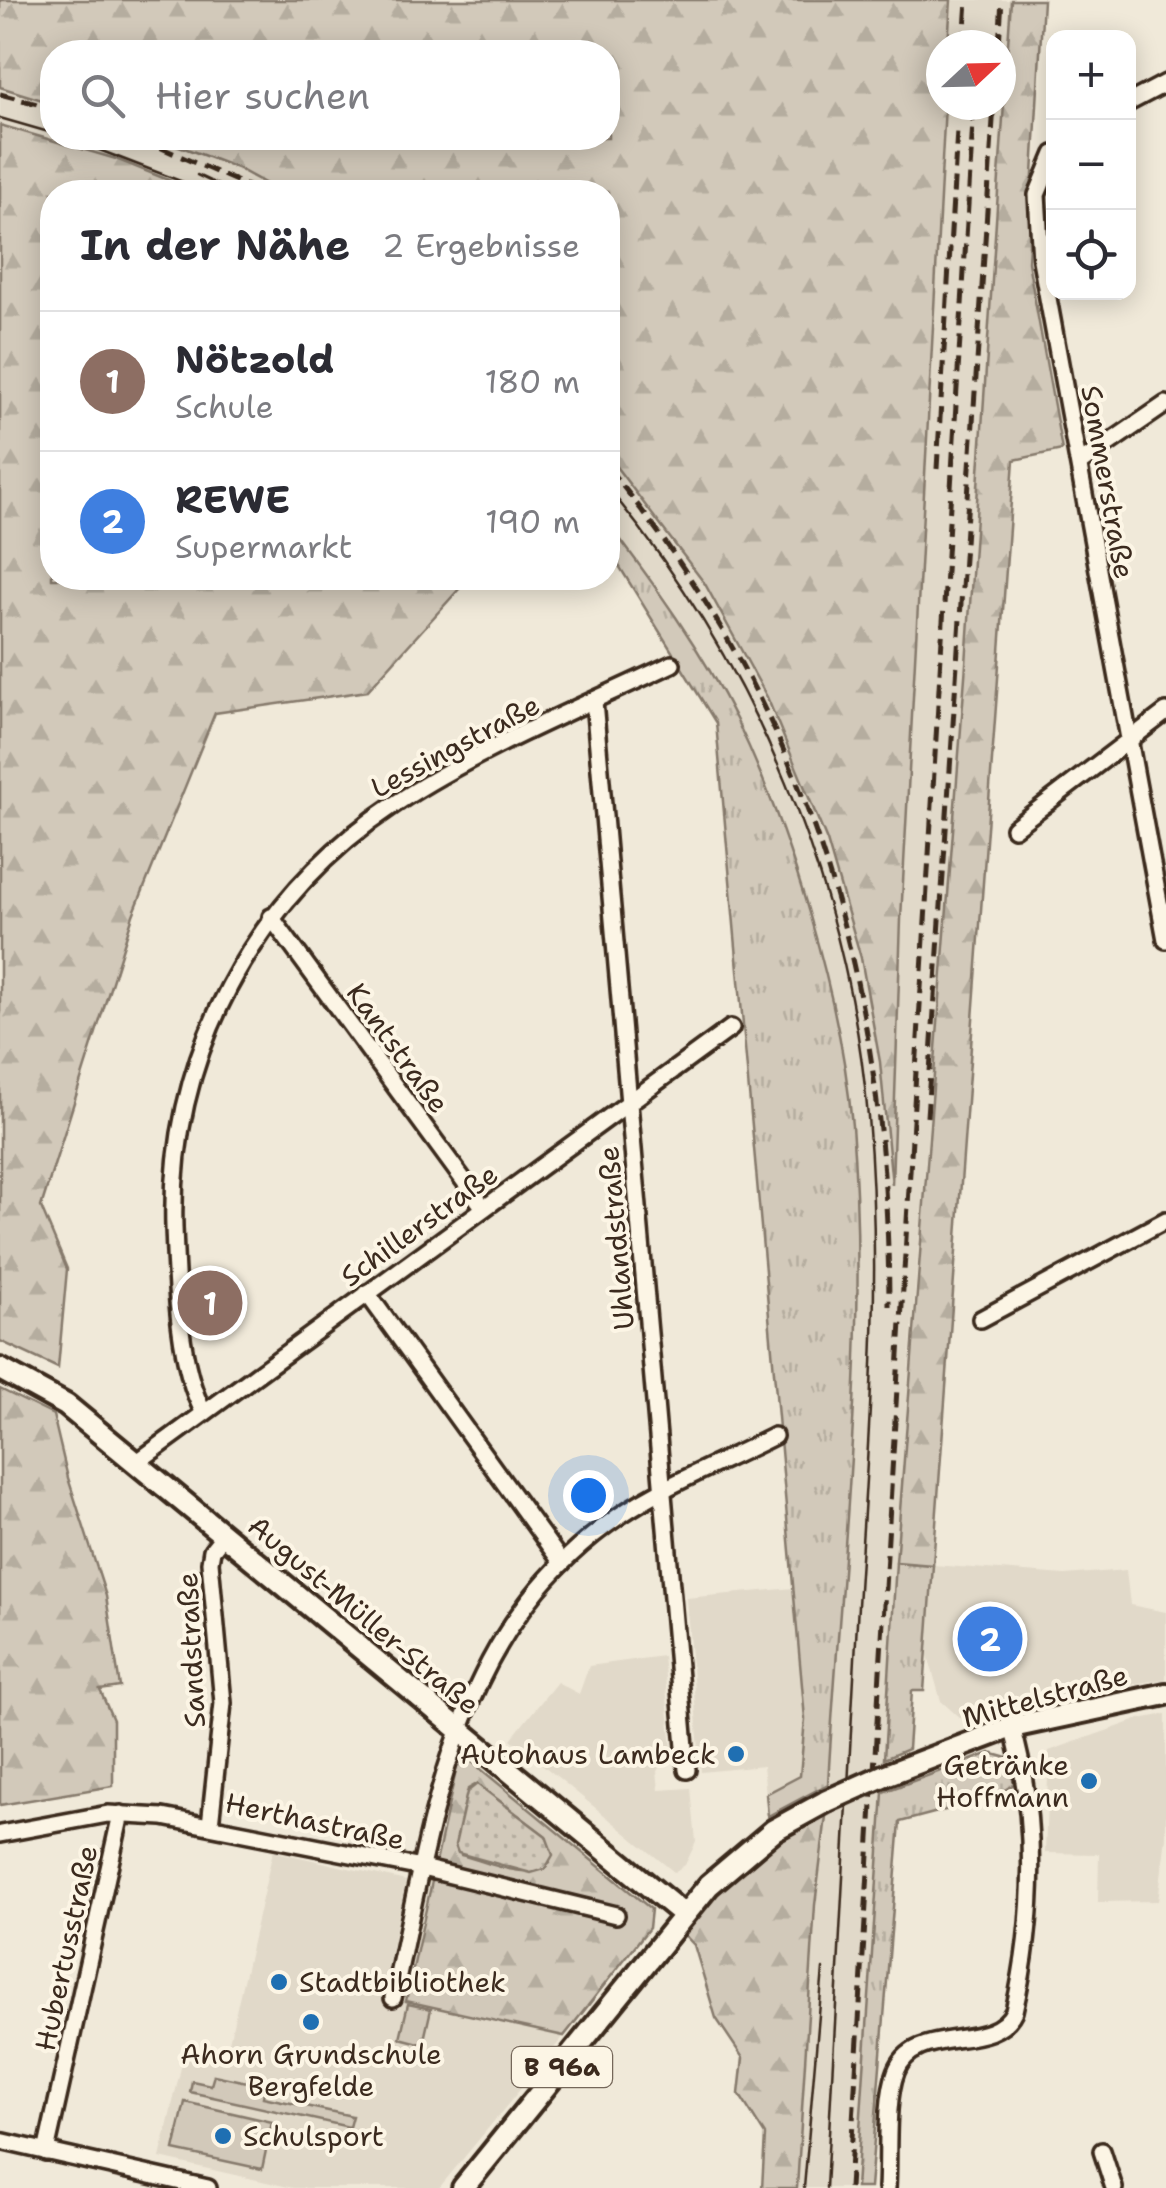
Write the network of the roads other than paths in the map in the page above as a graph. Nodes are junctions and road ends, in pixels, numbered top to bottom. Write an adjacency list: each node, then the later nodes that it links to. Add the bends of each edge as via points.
1 (1166, 83): 2 (street)
2 (1136, 99)
3 (1046, 174): 5 (street, Sommerstraße, via 1038,195 1038,236)
4 (1166, 404): 5 (street)
5 (1080, 463): 9 (street, Sommerstraße)
6 (672, 664): 7 (street, Lessingstraße)
7 (594, 701): 11 (street, Lessingstraße, via 398,802 338,846); 14 (street, Uhlandstraße)
8 (1166, 712): 9 (street)
9 (1130, 739): 10 (street); 12 (street, Sommerstraße)
10 (1014, 828)
11 (272, 918): 15 (street, Kantstraße); 20 (street, Lessingstraße, via 214,1016 178,1139 177,1268 190,1379)
12 (1166, 940)
13 (732, 1028): 14 (street, Schillerstraße)
14 (629, 1102): 15 (street, Schillerstraße); 23 (street, Uhlandstraße)
15 (484, 1208): 17 (street, Schillerstraße)
16 (1166, 1220): 18 (street)
17 (368, 1293): 20 (street, Schillerstraße); 25 (street)
18 (981, 1319)
19 (0, 1369): 22 (main road, August-Müller-Straße, via 66,1405)
20 (204, 1412): 22 (street, Schillerstraße)
21 (774, 1436): 23 (street)
22 (136, 1463): 24 (main road, August-Müller-Straße)
23 (663, 1492): 25 (street, via 616,1518); 29 (street, Uhlandstraße)
24 (224, 1535): 27 (main road, August-Müller-Straße); 31 (street, Sandstraße, via 210,1562 223,1703)
25 (562, 1563): 27 (street, via 509,1626)
26 (1166, 1694): 28 (main road, Mittelstraße / B 96a)
27 (457, 1727): 33 (street); 35 (main road, August-Müller-Straße)
28 (1012, 1727): 35 (main road, Mittelstraße / B 96a, bridge, via 827,1801 768,1835); 42 (street, via 1026,1782 1031,1847 1014,2012 998,2029 929,2044 902,2061 894,2080)
29 (687, 1770)
30 (121, 1814): 31 (street, Herthastraße); 32 (street, Herthastraße); 39 (street, Hubertusstraße)
31 (210, 1824): 33 (street, Herthastraße)
32 (0, 1834)
33 (422, 1868): 34 (street, Herthastraße); 36 (street)
34 (616, 1915)
35 (684, 1915): 41 (main road, B 96a)
36 (393, 1998)
37 (0, 2142): 39 (street)
38 (1102, 2150): 43 (street)
39 (46, 2152): 40 (street)
40 (208, 2188)
41 (463, 2188)
42 (887, 2188)
43 (1114, 2188)

